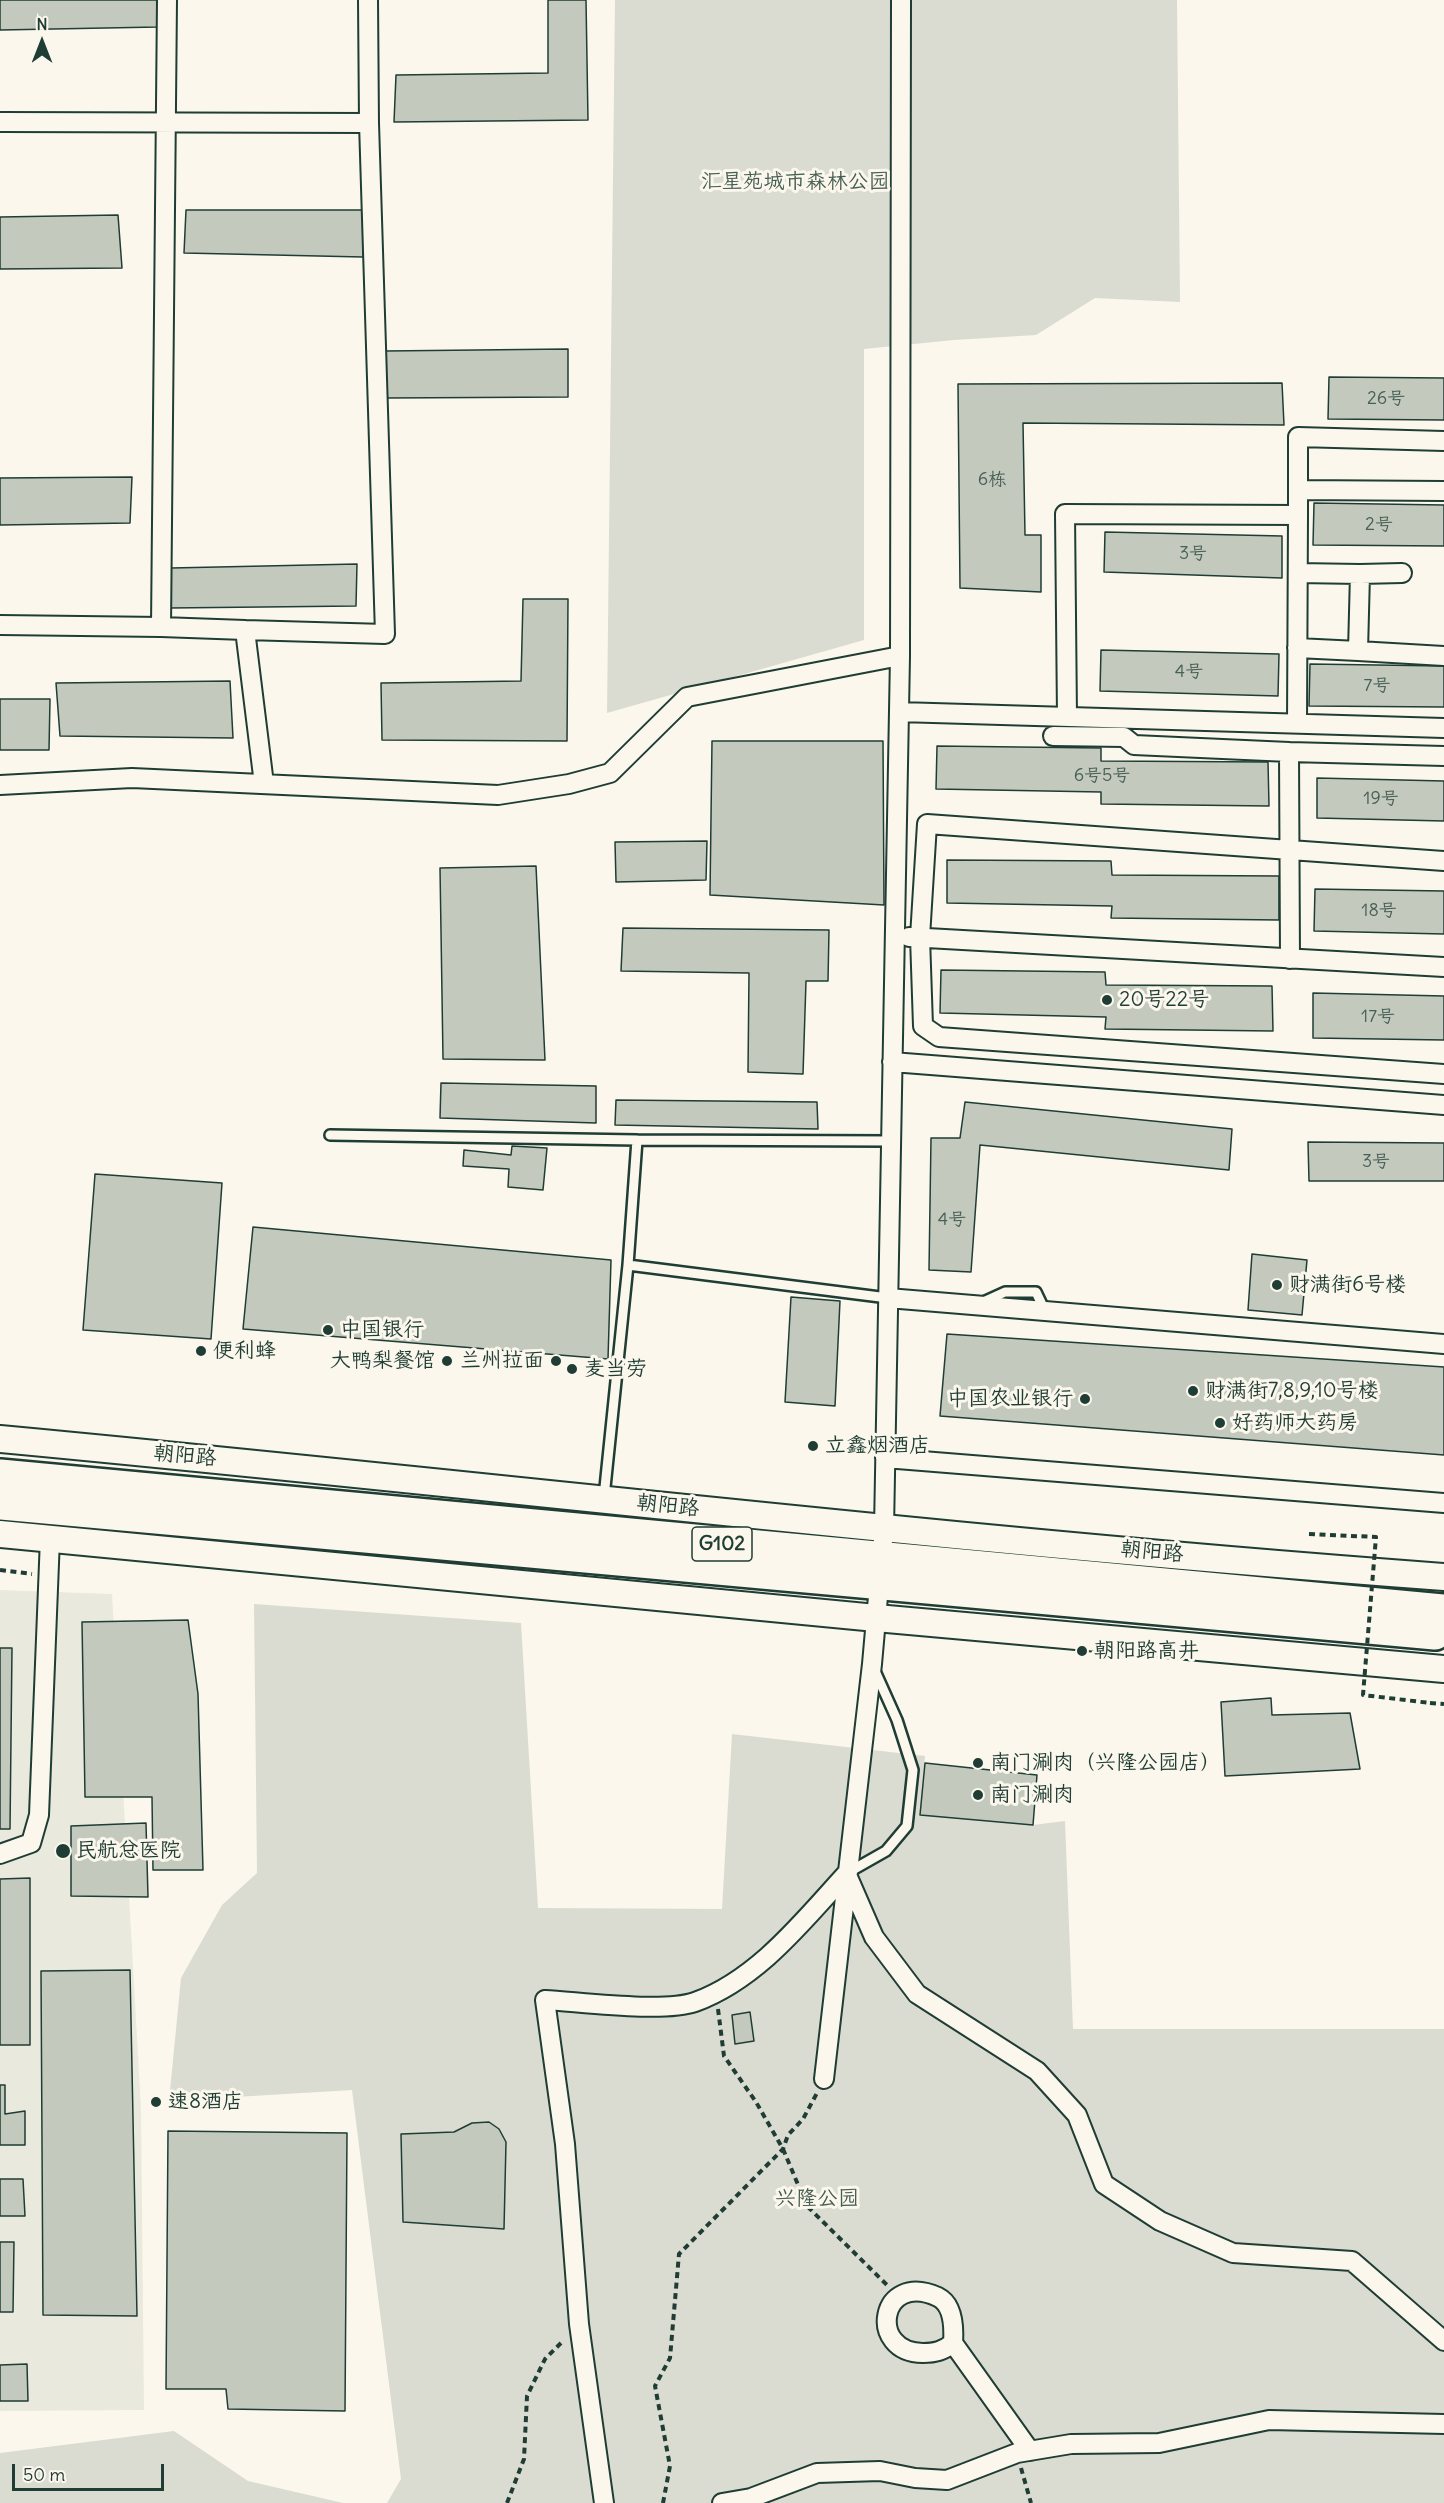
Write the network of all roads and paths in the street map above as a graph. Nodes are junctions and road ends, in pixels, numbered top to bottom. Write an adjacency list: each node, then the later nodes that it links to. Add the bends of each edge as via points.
1 (167, 0): 5 (street)
2 (368, 0): 6 (street)
3 (900, 0): 19 (street)
4 (0, 122): 5 (street)
5 (166, 122): 6 (street); 15 (street)
6 (369, 123): 16 (street, via 385,634)
7 (1444, 441): 8 (street, via 1298,437)
8 (1298, 490): 9 (street); 10 (street)
9 (1444, 491)
10 (1298, 515): 11 (street); 22 (street, via 1065,514)
11 (1298, 573): 12 (street); 17 (street)
12 (1360, 573): 13 (street); 18 (street)
13 (1402, 573)
14 (0, 625): 15 (street)
15 (161, 627): 16 (street)
16 (245, 630): 28 (street)
17 (1298, 648): 18 (street); 23 (street)
18 (1358, 651): 20 (street)
19 (900, 656): 21 (street); 28 (street, via 687,697 610,773 569,784 498,795)
20 (1444, 656)
21 (899, 712): 22 (street); 32 (street)
22 (1067, 717): 23 (street)
23 (1297, 723): 24 (street)
24 (1444, 728)
25 (1053, 736): 26 (street, via 1124,736 1134,745)
26 (1289, 752): 27 (street); 30 (street)
27 (1444, 756)
28 (264, 784): 29 (street, via 132,778)
29 (0, 785)
30 (1290, 850): 31 (street); 33 (street, via 927,824); 34 (street)
31 (1444, 861)
32 (895, 936): 33 (street); 36 (street)
33 (920, 938): 34 (street); 37 (street, via 923,1026 939,1037)
34 (1290, 959): 35 (street)
35 (1444, 968)
36 (892, 1062): 38 (street); 41 (street)
37 (1444, 1074)
38 (1444, 1105)
39 (330, 1135): 40 (lane)
40 (637, 1140): 41 (lane); 42 (lane)
41 (891, 1141): 43 (street)
42 (628, 1264): 43 (lane); 48 (lane)
43 (888, 1298): 44 (street); 46 (street)
44 (1444, 1344)
45 (0, 1439): 48 (street, 朝阳路)
46 (885, 1458): 50 (street); 54 (street)
47 (0, 1476): 54 (highway, 朝阳路 / G102)
48 (604, 1500): 54 (street, 朝阳路)
49 (0, 1503): 54 (highway, 朝阳路 / G102)
50 (1444, 1503)
51 (0, 1534): 53 (street)
52 (1309, 1534): 63 (path, bridge, via 1376,1537 1363,1695)
53 (50, 1538): 56 (street); 59 (street)
54 (881, 1557): 57 (street, 朝阳路); 58 (highway, 朝阳路 / G102); 59 (street); 60 (highway, 朝阳路 / G102)
55 (0, 1570): 56 (path)
56 (49, 1576): 64 (street, via 39,1815 31,1843)
57 (1444, 1577)
58 (1444, 1611)
59 (876, 1618): 61 (street); 62 (street)
60 (1444, 1634)
61 (872, 1664): 65 (street); 65 (lane, via 897,1720 913,1770 907,1826 886,1851)
62 (1444, 1669)
63 (1444, 1704)
64 (0, 1854)
65 (847, 1873): 66 (street, via 780,1946); 67 (street); 71 (street, via 874,1937 917,1994 1037,2071 1077,2115 1104,2184 1160,2221 1233,2253 1352,2261)
66 (716, 1991): 68 (path, via 724,2056); 70 (street, via 694,2002 659,2006 545,2000 565,2144)
67 (824, 2079): 68 (path)
68 (783, 2149): 69 (path, via 807,2206); 77 (path, via 679,2254 670,2358 655,2386 670,2466)
69 (898, 2296): 72 (street, via 913,2291 943,2300 951,2312); 72 (street, via 889,2308 886,2323 897,2346 908,2352 934,2353)
70 (579, 2324): 75 (path, via 545,2359 527,2396 524,2459); 76 (street)
71 (1444, 2341)
72 (953, 2343): 74 (street)
73 (1444, 2424): 74 (street, via 1269,2420 1159,2443 1071,2444)
74 (1024, 2452): 78 (street, via 947,2480 880,2471 817,2473 751,2498); 79 (path)
75 (507, 2503)
76 (604, 2503)
77 (663, 2503)
78 (722, 2503)
79 (1031, 2503)

